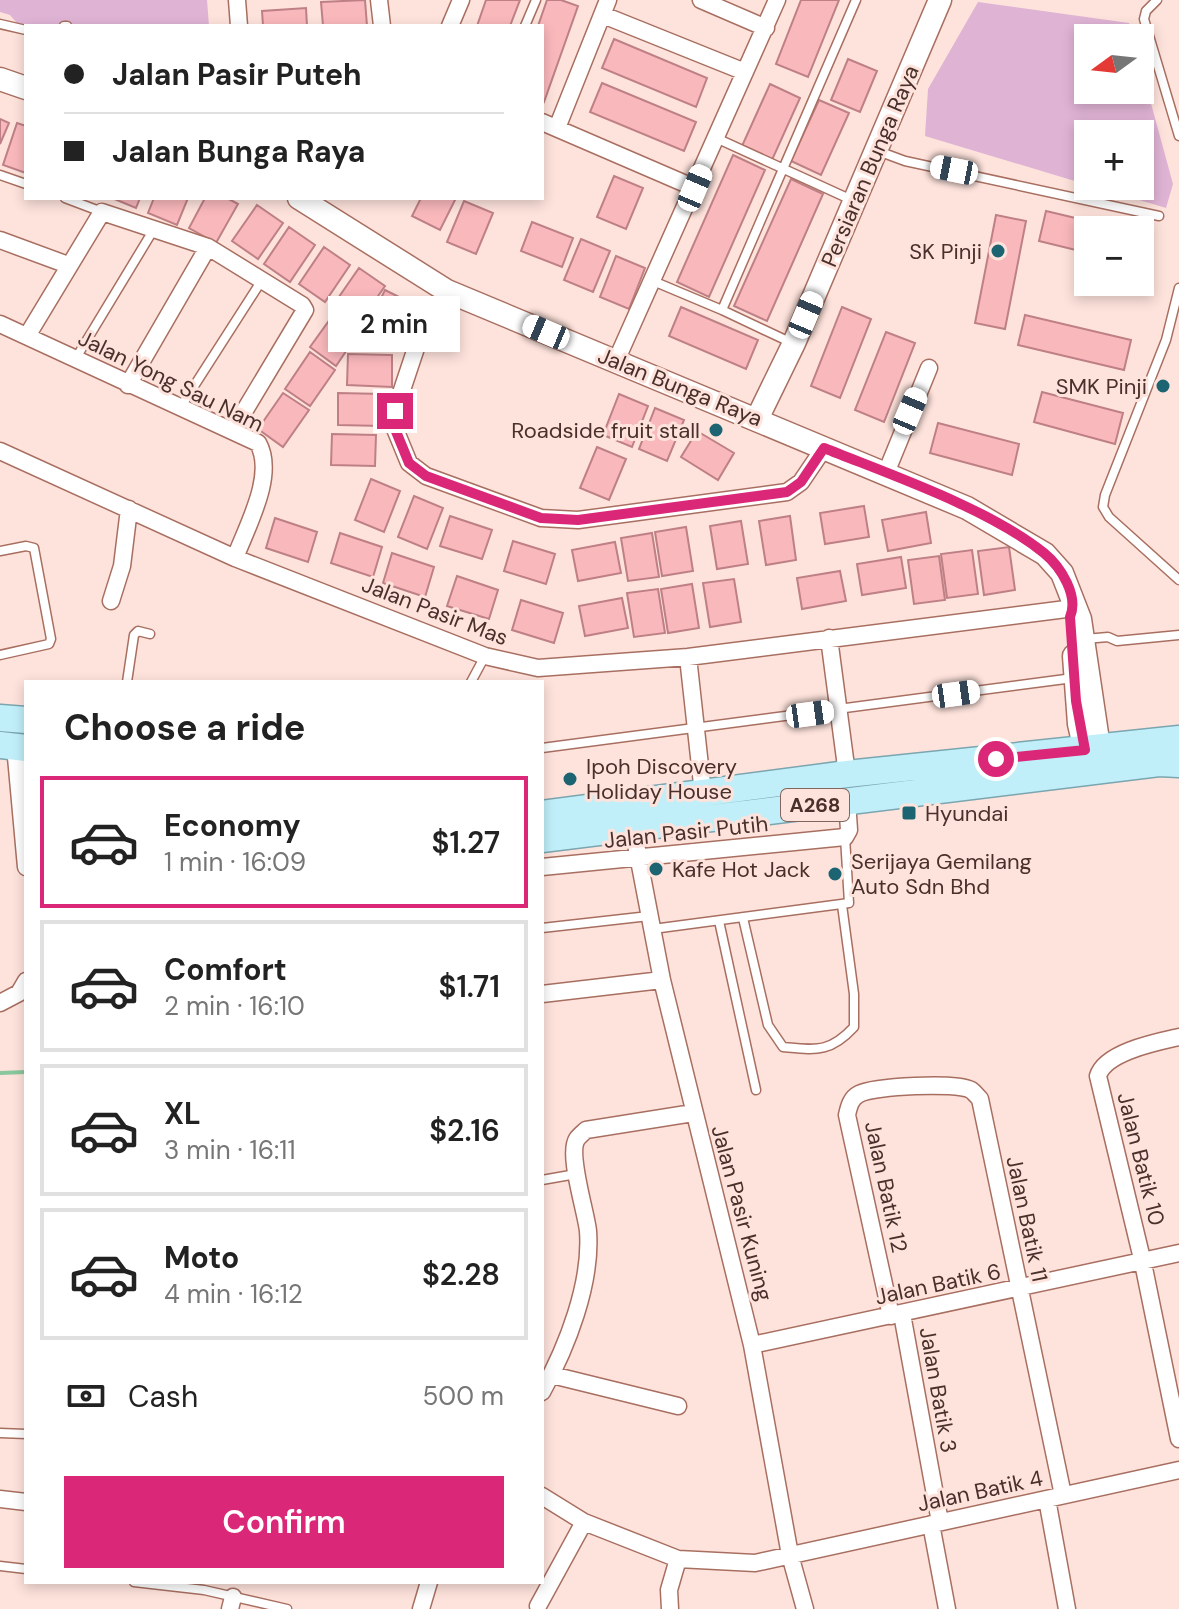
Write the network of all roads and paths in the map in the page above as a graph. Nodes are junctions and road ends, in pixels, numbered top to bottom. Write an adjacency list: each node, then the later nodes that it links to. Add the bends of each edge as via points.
1 (237, 0): 12 (street)
2 (379, 0): 13 (street)
3 (461, 0): 14 (street)
4 (536, 0): 15 (lane)
5 (701, 0): 16 (street)
6 (777, 0): 16 (street)
7 (856, 0): 25 (lane)
8 (940, 0): 24 (main road, Persiaran Bunga Raya)
9 (1157, 0): 22 (lane, via 1144,19)
10 (606, 7): 18 (street); 21 (street)
11 (0, 24): 17 (lane)
12 (239, 24)
13 (382, 24)
14 (451, 24)
15 (526, 24)
16 (766, 28): 18 (street)
17 (24, 30)
18 (745, 72): 23 (street)
19 (0, 79): 20 (main road)
20 (24, 87)
21 (550, 125): 28 (street)
22 (1179, 136)
23 (716, 138): 25 (lane); 28 (street)
24 (877, 151): 31 (main road, Persiaran Bunga Raya); 33 (lane)
25 (782, 169): 31 (lane); 42 (lane)
26 (0, 175): 27 (lane)
27 (24, 183)
28 (695, 188): 39 (street)
29 (70, 200): 32 (lane)
30 (302, 200): 41 (main road, Jalan Bunga Raya)
31 (855, 202): 45 (main road, Persiaran Bunga Raya)
32 (102, 212): 34 (street); 37 (street)
33 (1159, 216)
34 (154, 229): 36 (street); 46 (lane)
35 (0, 240): 37 (street)
36 (208, 247): 38 (street); 49 (street)
37 (68, 265): 44 (street)
38 (262, 280): 50 (lane); 52 (street, via 305,310)
39 (653, 281): 42 (lane); 47 (street)
40 (1179, 288): 59 (lane, via 1166,340 1103,507)
41 (447, 291): 47 (main road, Jalan Bunga Raya); 53 (street, via 418,342 395,411 395,429 409,463 426,476 541,518 578,520 787,492 801,482)
42 (722, 310): 45 (lane)
43 (0, 324): 44 (street, Jalan Yong Sau Nam)
44 (27, 336): 46 (street, Jalan Yong Sau Nam)
45 (794, 343): 51 (main road, Persiaran Bunga Raya)
46 (76, 358): 49 (street, Jalan Yong Sau Nam)
47 (616, 361): 51 (main road, Jalan Bunga Raya)
48 (929, 368): 55 (street)
49 (128, 385): 50 (street, Jalan Yong Sau Nam)
50 (180, 409): 52 (street, Jalan Yong Sau Nam)
51 (757, 419): 53 (main road, Jalan Bunga Raya)
52 (233, 430): 58 (street, Jalan Yong Sau Nam, via 258,443 266,464)
53 (824, 448): 55 (main road, Jalan Bunga Raya)
54 (0, 451): 56 (street, Jalan Pasir Mas)
55 (886, 473): 61 (main road, Jalan Bunga Raya, via 967,508 1045,554 1062,573)
56 (129, 509): 58 (street, Jalan Pasir Mas); 60 (street, via 122,566)
57 (0, 551): 66 (lane, via 34,548 51,639 49,644)
58 (235, 558): 67 (street, Jalan Pasir Mas)
59 (1179, 580)
60 (111, 601)
61 (1074, 608): 64 (street, Jalan Pasir Mas); 65 (main road, Jalan Bunga Raya); 69 (main road, Jalan Bunga Raya)
62 (150, 634): 70 (lane, via 134,635)
63 (1179, 635): 65 (lane)
64 (829, 638): 68 (street, Jalan Pasir Mas); 72 (street)
65 (1084, 639): 78 (main road, Jalan Bunga Raya)
66 (0, 655)
67 (485, 656): 68 (street, Jalan Pasir Mas, via 538,668); 71 (lane)
68 (688, 657): 75 (street)
69 (1074, 678): 72 (lane); 78 (main road, Jalan Bunga Raya)
70 (127, 680)
71 (472, 680)
72 (839, 710): 75 (lane); 80 (street)
73 (0, 718): 74 (main road)
74 (24, 720)
75 (694, 729): 76 (lane); 81 (street)
76 (544, 748)
77 (1174, 749): 78 (main road, A268)
78 (1092, 756): 80 (main road, A268); 82 (main road, A268)
79 (17, 757): 85 (street)
80 (847, 774): 81 (main road, A268)
81 (703, 793): 83 (main road, A268)
82 (847, 801): 84 (main road, A268); 86 (street)
83 (544, 814)
84 (633, 829): 87 (main road, A268); 88 (street, Jalan Pasir Kuning)
85 (24, 830)
86 (845, 837): 88 (street, Jalan Pasir Putih); 90 (lane, via 849,903)
87 (544, 839)
88 (640, 859): 89 (street, Jalan Pasir Putih); 93 (street, Jalan Pasir Kuning)
89 (544, 867)
90 (842, 905): 91 (lane); 91 (lane, via 854,1027 840,1042 820,1050 783,1047 768,1025)
91 (743, 918): 92 (lane)
92 (719, 921): 93 (lane); 100 (lane)
93 (650, 922): 94 (lane); 95 (street, Jalan Pasir Kuning)
94 (544, 928)
95 (662, 980): 97 (street); 101 (street, Jalan Pasir Kuning)
96 (24, 990): 98 (street)
97 (544, 994)
98 (0, 1003)
99 (1179, 1037): 106 (street, Jalan Batik 10, via 1114,1058 1098,1076)
100 (756, 1090)
101 (693, 1113): 103 (street, via 586,1130 575,1146); 109 (street, Jalan Pasir Kuning)
102 (847, 1115): 107 (street, Jalan Batik 11, via 851,1100 877,1090 951,1085 980,1099); 108 (street, Jalan Batik 12)
103 (577, 1174): 104 (lane); 110 (street, via 588,1258 573,1322)
104 (544, 1180)
105 (1179, 1253): 106 (street, Jalan Batik 6)
106 (1143, 1263): 107 (street, Jalan Batik 6); 115 (street, Jalan Batik 10)
107 (1019, 1289): 108 (street, Jalan Batik 6); 118 (street, Jalan Batik 11)
108 (897, 1315): 109 (street, Jalan Batik 6); 122 (street, Jalan Batik 3)
109 (752, 1345): 123 (street, Jalan Pasir Kuning)
110 (552, 1375): 111 (street); 112 (street)
111 (544, 1389)
112 (678, 1406)
113 (0, 1433): 114 (lane)
114 (24, 1434)
115 (1179, 1439)
116 (1179, 1470): 118 (street, Jalan Batik 4)
117 (544, 1497): 121 (street, Jalan Batik 4)
118 (1055, 1497): 122 (street, Jalan Batik 4); 136 (street, Jalan Batik 11)
119 (0, 1499): 120 (street)
120 (24, 1502)
121 (584, 1522): 124 (street, Jalan Batik 4); 130 (street)
122 (936, 1523): 123 (street, Jalan Batik 4); 135 (street, Jalan Batik 3)
123 (790, 1555): 124 (street, Jalan Batik 4, via 755,1563); 134 (street, Jalan Pasir Kuning)
124 (678, 1559): 133 (street)
125 (0, 1566): 126 (lane)
126 (24, 1569)
127 (152, 1584): 129 (lane, via 204,1590)
128 (428, 1584): 132 (street)
129 (232, 1603): 131 (lane)
130 (538, 1606)
131 (287, 1609)
132 (421, 1609)
133 (670, 1609)
134 (805, 1609)
135 (947, 1609)
136 (1067, 1609)

